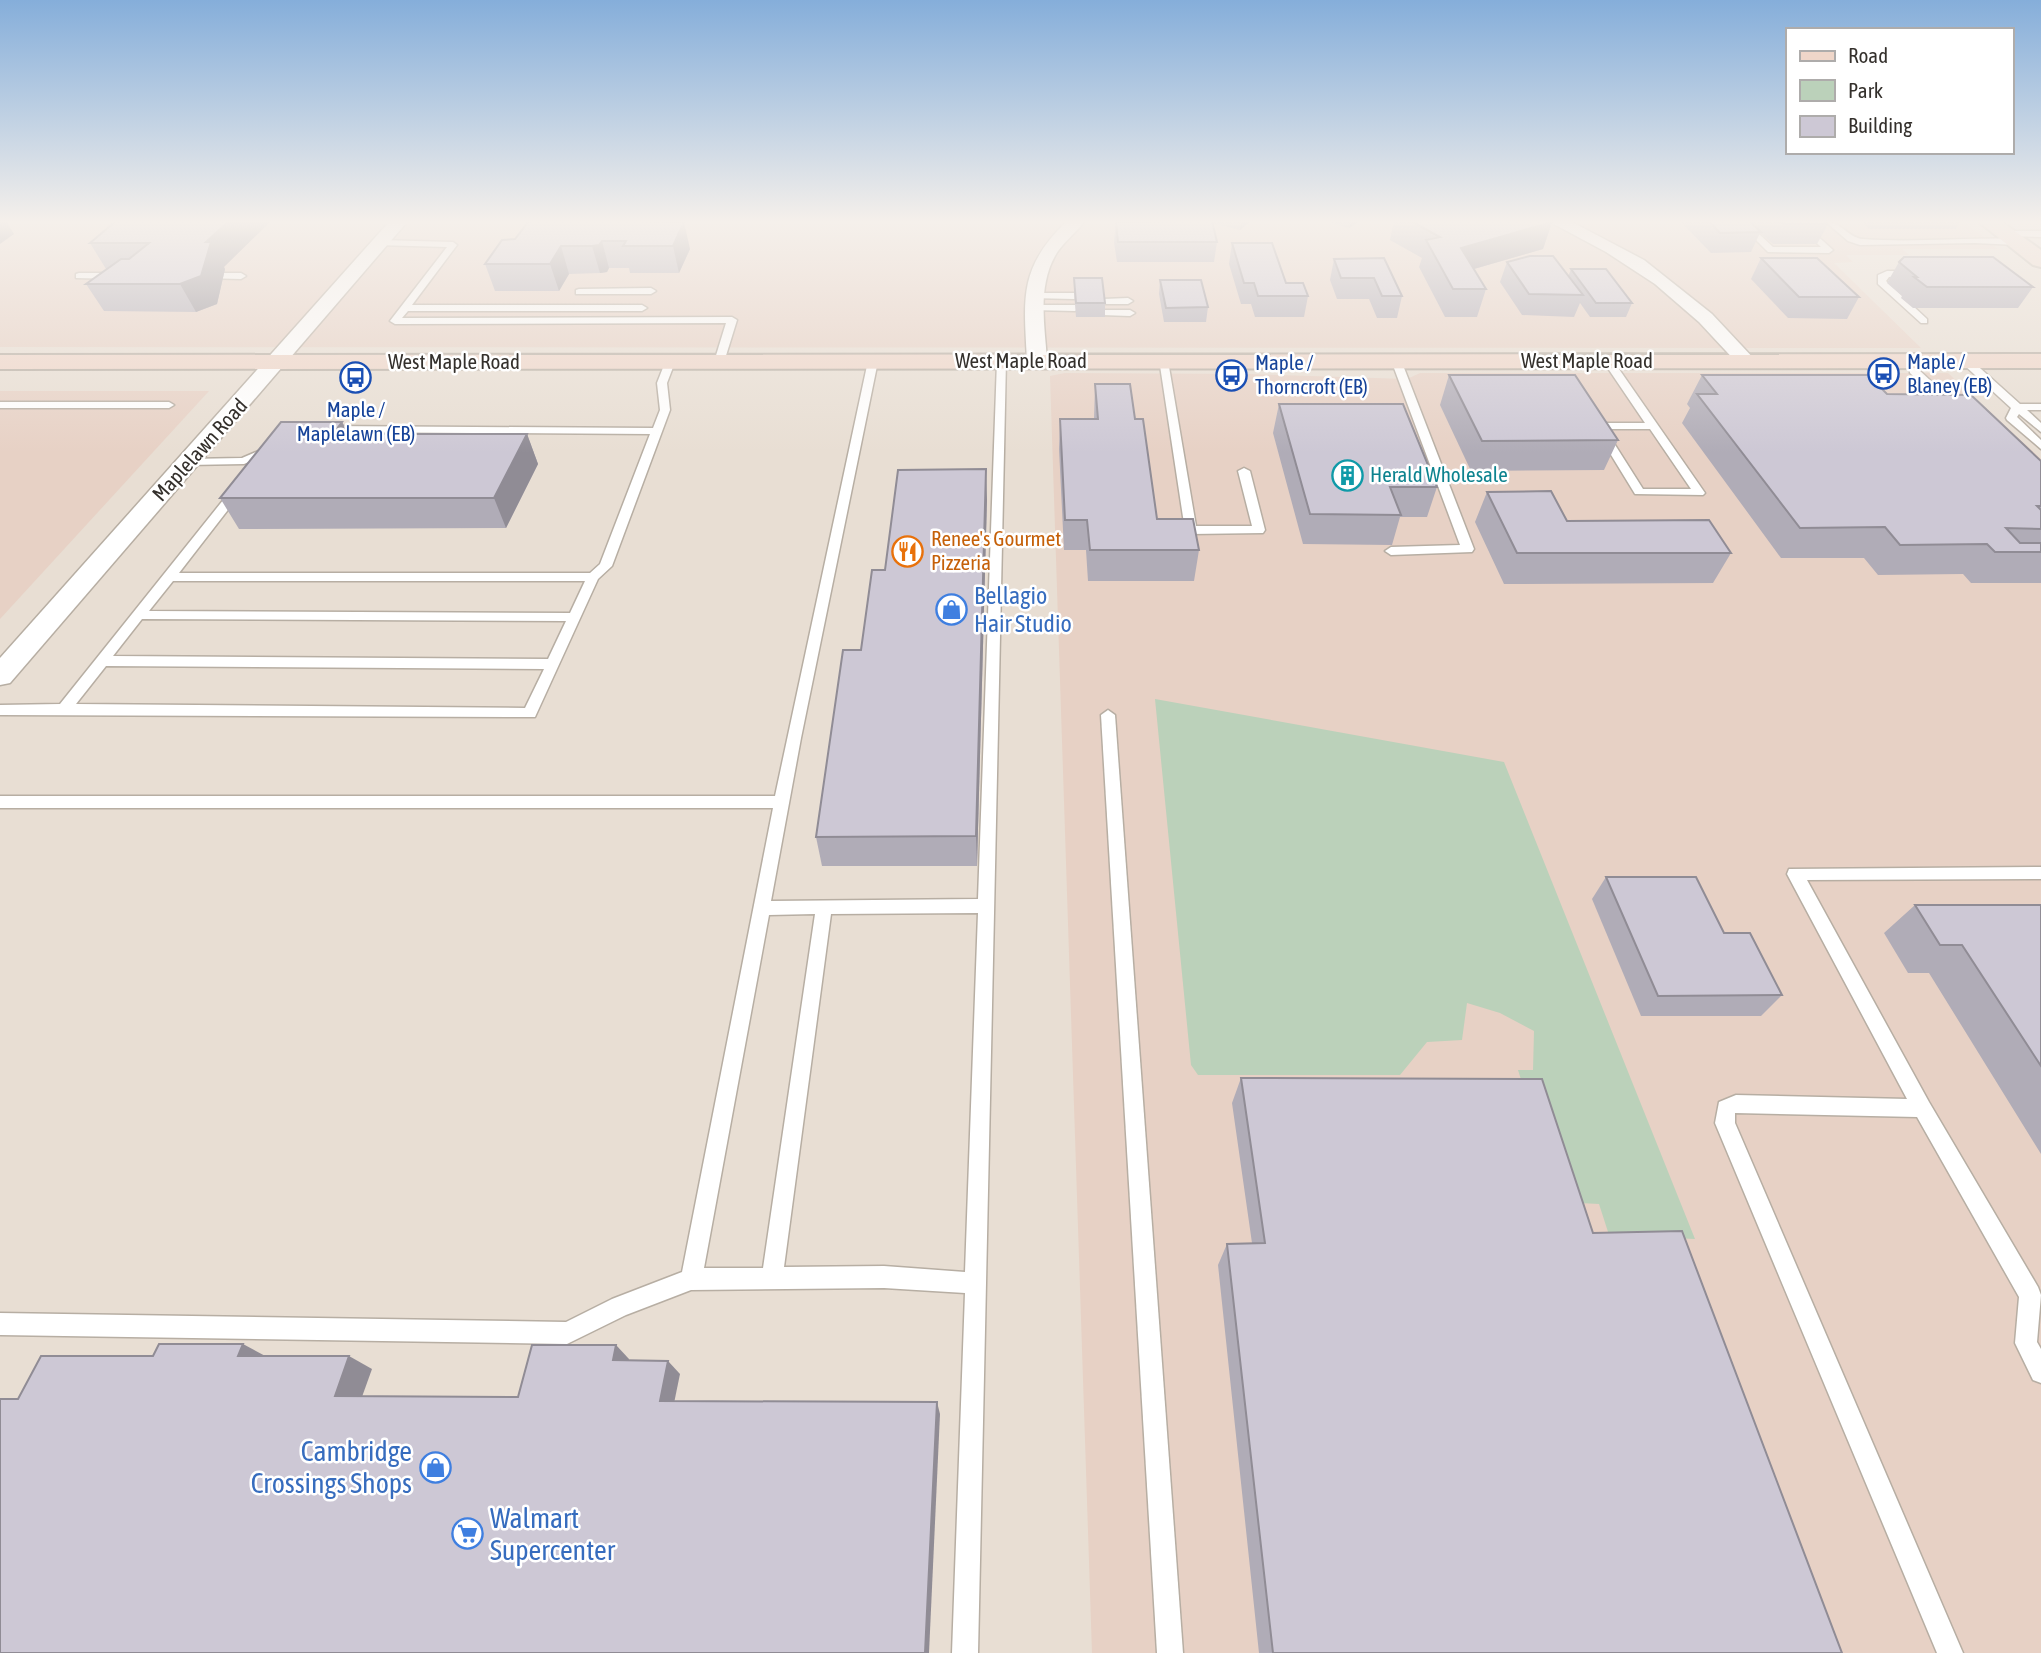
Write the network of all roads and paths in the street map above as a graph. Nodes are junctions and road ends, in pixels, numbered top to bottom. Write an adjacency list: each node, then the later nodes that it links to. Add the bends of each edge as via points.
1 (330, 299): 23 (street, Maplelawn Road)
2 (412, 299): 9 (lane)
3 (647, 299): 10 (lane)
4 (1035, 299): 7 (street)
5 (1687, 299): 19 (street)
6 (1900, 299): 12 (lane)
7 (1034, 305): 7 (lane, via 1075,305); 16 (street)
8 (1103, 305): 8 (lane, via 1129,304)
9 (405, 308): 10 (lane); 11 (lane, via 395,321)
10 (642, 308): 11 (lane)
11 (637, 320): 25 (lane, via 732,320)
12 (1924, 321)
13 (1396, 360): 17 (main road, West Maple Road); 18 (main road, West Maple Road, via 1565,369); 41 (lane, via 1415,426 1468,549)
14 (873, 361): 15 (main road, West Maple Road); 25 (main road, West Maple Road); 54 (lane)
15 (1002, 361): 16 (main road, West Maple Road); 56 (lane)
16 (1037, 361): 17 (main road, West Maple Road)
17 (1163, 361): 39 (lane, via 1191,530 1259,530)
18 (1608, 361): 19 (main road, West Maple Road); 32 (lane)
19 (1746, 361): 20 (main road, West Maple Road)
20 (1914, 361): 26 (main road, West Maple Road); 31 (lane, via 1914,371)
21 (2041, 361): 26 (main road, West Maple Road)
22 (0, 362): 23 (main road, West Maple Road)
23 (276, 362): 24 (main road, West Maple Road); 38 (street, Maplelawn Road)
24 (670, 362): 25 (main road, West Maple Road); 35 (lane, via 662,383 665,410)
25 (719, 362)
26 (1967, 362): 29 (lane)
27 (0, 405): 28 (lane)
28 (169, 405)
29 (2017, 407): 30 (lane); 33 (lane); 37 (lane, via 2011,418)
30 (2041, 407)
31 (1961, 412)
32 (1655, 426): 32 (lane, via 1699,493 1639,492 1598,424)
33 (2041, 429)
34 (318, 430): 35 (lane)
35 (657, 431): 43 (lane, via 606,566)
36 (281, 441): 38 (lane, via 244,461)
37 (2041, 446)
38 (188, 462): 46 (street, Maplelawn Road)
39 (1244, 471)
40 (228, 502): 42 (lane)
41 (1391, 551)
42 (169, 577): 43 (lane); 44 (lane)
43 (593, 577): 45 (lane)
44 (139, 615): 45 (lane); 47 (lane)
45 (574, 617): 48 (lane)
46 (11, 651): 49 (street, Maplelawn Road)
47 (102, 661): 48 (lane); 50 (lane)
48 (553, 664): 50 (lane, via 530,713)
49 (0, 676)
50 (64, 709): 51 (lane)
51 (0, 710)
52 (1108, 715): 66 (lane)
53 (0, 802): 54 (lane)
54 (781, 802): 58 (lane)
55 (2041, 873): 59 (lane, via 1795,874)
56 (986, 906): 57 (lane); 62 (lane)
57 (824, 907): 58 (lane); 60 (lane)
58 (763, 908): 61 (lane)
59 (1922, 1108): 64 (lane, via 2030,1295 2026,1343); 67 (lane, via 1736,1104 1726,1108 1725,1123)
60 (772, 1278): 61 (lane); 62 (lane, via 884,1277)
61 (691, 1279): 63 (lane, via 567,1333)
62 (977, 1283): 65 (lane)
63 (0, 1324)
64 (2041, 1372)
65 (965, 1653)
66 (1170, 1653)
67 (1950, 1653)

